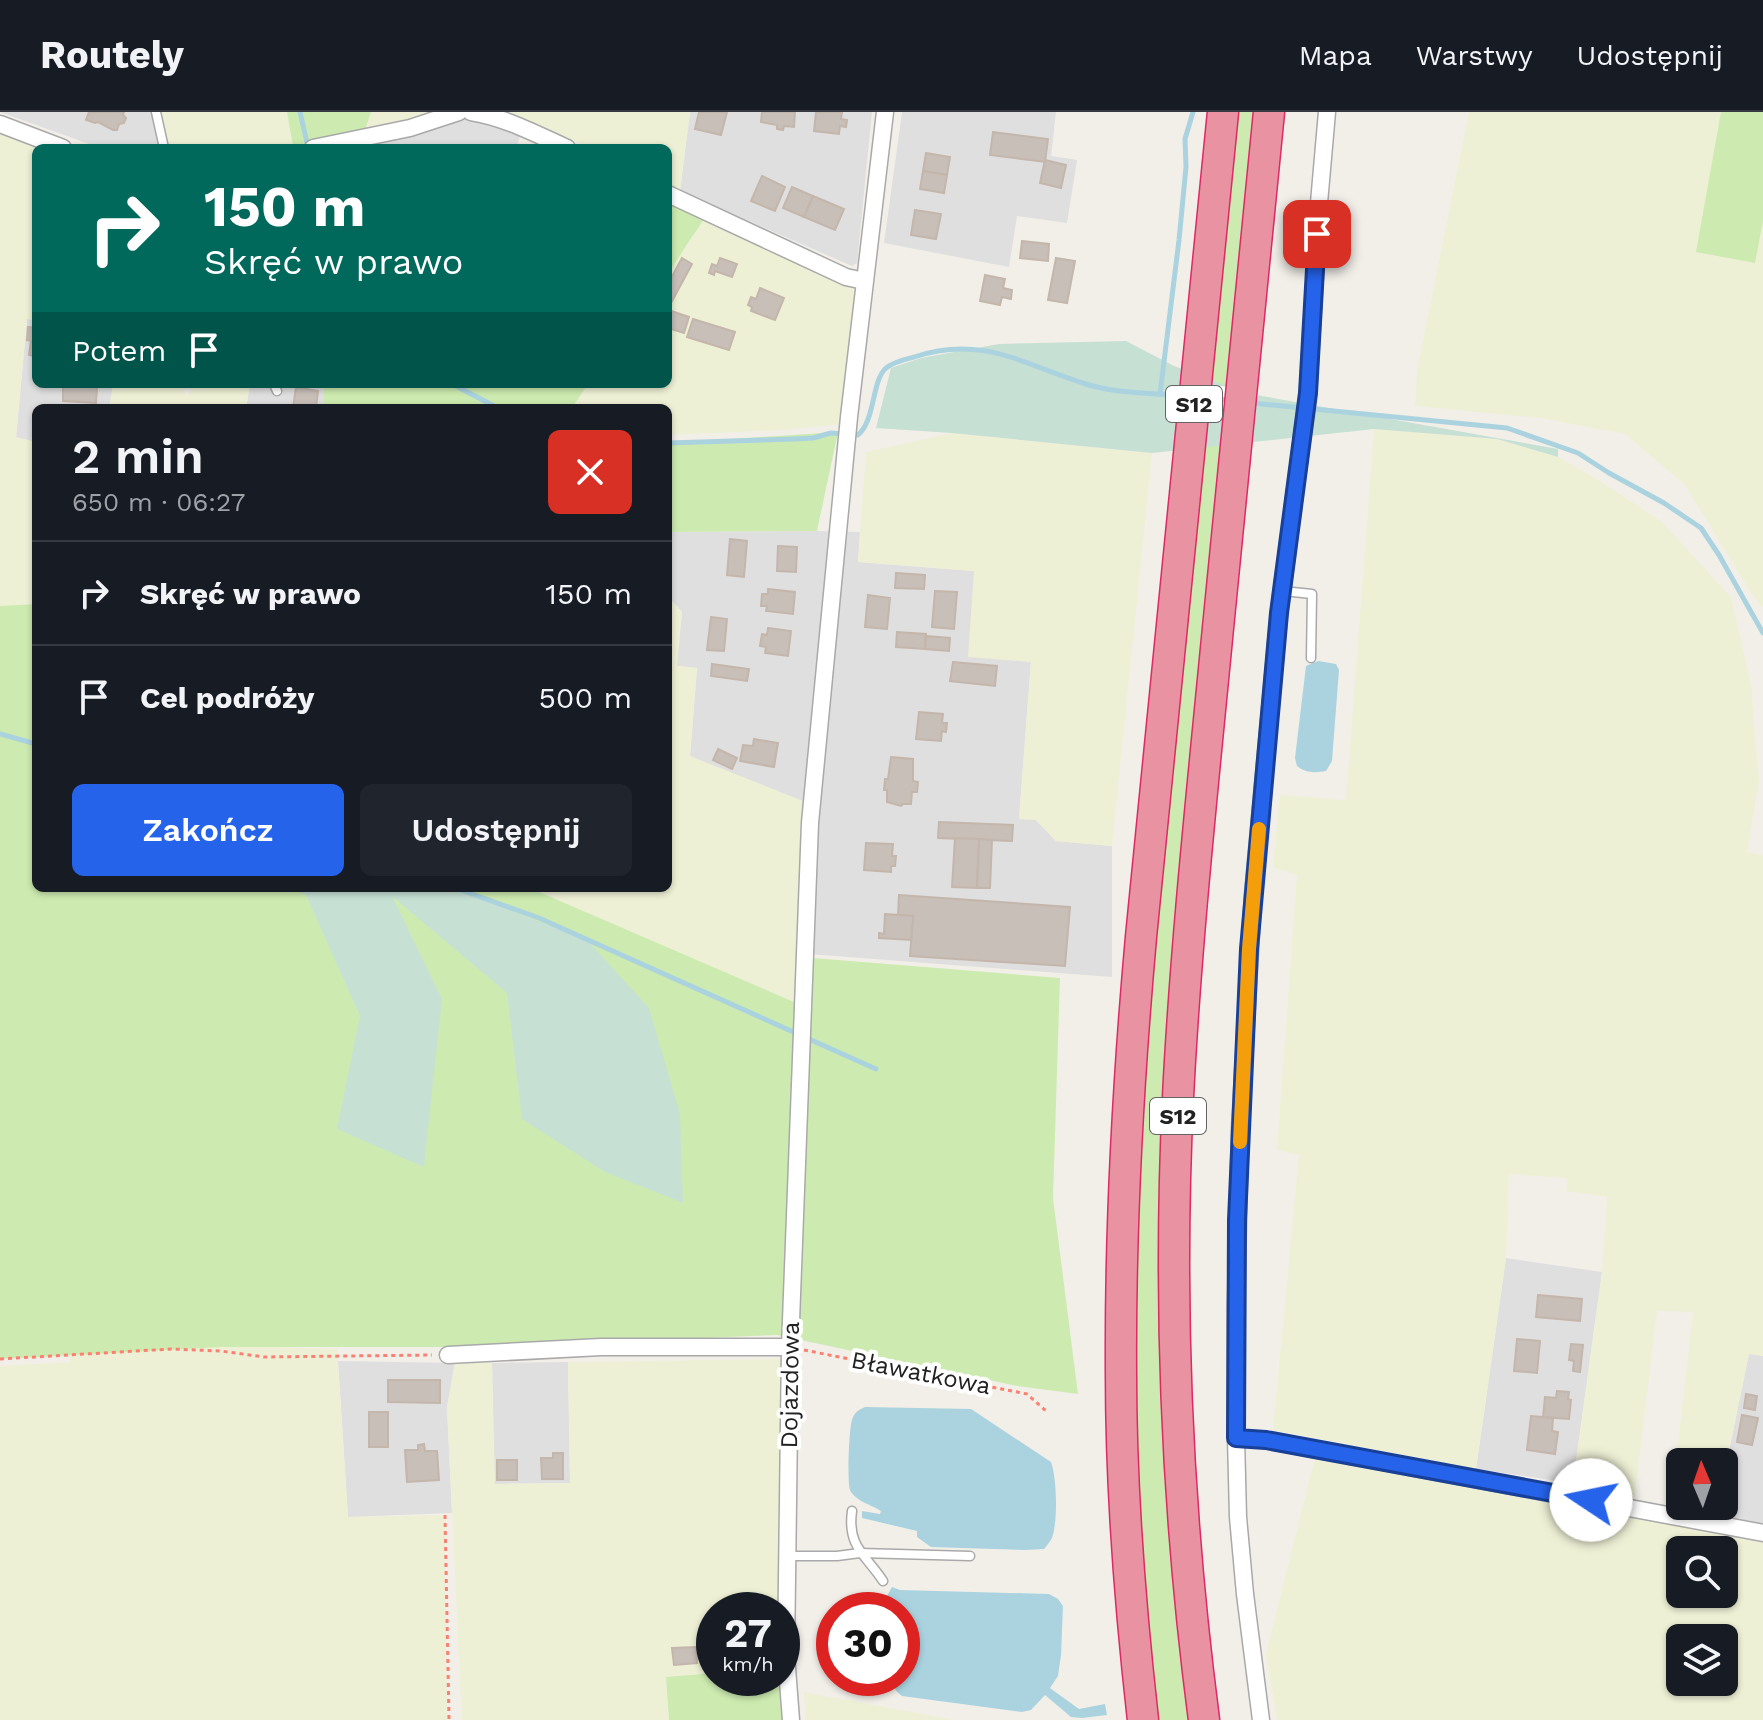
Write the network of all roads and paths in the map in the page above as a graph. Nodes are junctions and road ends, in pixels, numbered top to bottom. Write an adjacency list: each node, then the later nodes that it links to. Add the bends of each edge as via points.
1 (156, 112): 10 (lane)
2 (459, 112): 11 (street)
3 (471, 112): 12 (street)
4 (885, 112): 14 (street, Dojazdowa)
5 (1223, 112): 31 (highway, S12, via 1137,980 1123,1194 1124,1487)
6 (1269, 112): 32 (highway, S12, via 1190,924 1178,1100 1175,1287 1180,1462)
7 (1327, 112): 15 (street, via 1308,393)
8 (0, 124): 9 (street)
9 (52, 144)
10 (163, 144)
11 (334, 144)
12 (558, 144)
13 (672, 196): 14 (street)
14 (864, 281): 17 (street, Dojazdowa, via 811,813)
15 (1282, 591): 16 (lane, via 1312,594); 21 (street, via 1249,949 1237,1220)
16 (1311, 658)
17 (790, 1347): 18 (street, via 601,1347); 20 (path, Bławatkowa, via 1027,1394); 26 (street, Dojazdowa)
18 (448, 1355): 19 (path, via 264,1357 171,1349)
19 (0, 1359)
20 (1046, 1411)
21 (1236, 1438): 24 (street); 33 (street, via 1241,1556)
22 (852, 1511): 25 (lane, via 850,1525)
23 (445, 1515): 29 (path)
24 (1763, 1533)
25 (860, 1553): 26 (lane); 27 (lane); 28 (lane)
26 (787, 1556): 30 (street, Dojazdowa)
27 (970, 1556)
28 (883, 1581)
29 (449, 1720)
30 (791, 1720)
31 (1143, 1720)
32 (1204, 1720)
33 (1261, 1720)

